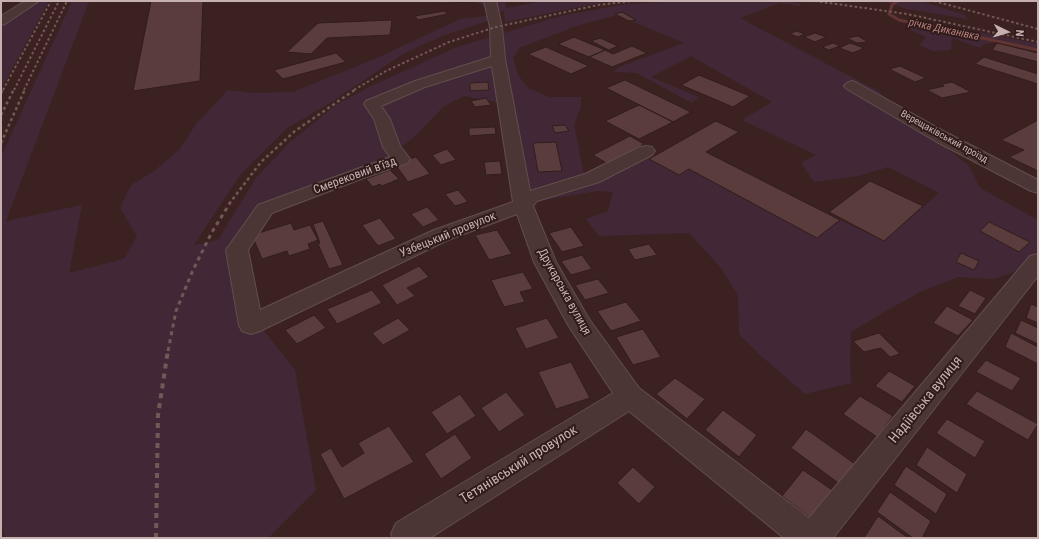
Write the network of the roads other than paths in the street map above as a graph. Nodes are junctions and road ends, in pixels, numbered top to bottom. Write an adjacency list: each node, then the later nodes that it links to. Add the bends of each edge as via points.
1 (33, 1): 3 (street)
2 (490, 1): 4 (street, Друкарська вулиця, via 496,27)
3 (1, 21)
4 (498, 59): 8 (street, Друкарська вулиця); 10 (street, Смерековий в'їзд, via 420,84 372,104 382,120 392,147 401,159 265,209 237,250)
5 (852, 86): 7 (street, Верещаківський проїзд, via 943,138)
6 (646, 151): 8 (street, Узбецький провулок, via 592,178 530,197)
7 (1038, 187)
8 (523, 205): 10 (street, Узбецький провулок, via 441,235); 11 (street, Друкарська вулиця, via 546,262 580,325)
9 (1038, 261): 14 (street, Надіївська вулиця)
10 (251, 324)
11 (630, 396): 12 (street, Тетянівський провулок); 13 (street, Друкарська вулиця)
12 (407, 534)
13 (809, 538)
14 (813, 538)

